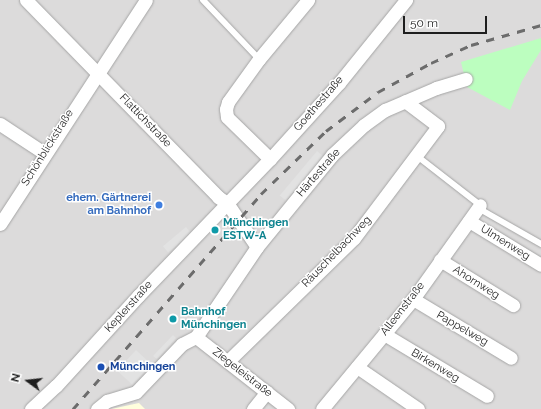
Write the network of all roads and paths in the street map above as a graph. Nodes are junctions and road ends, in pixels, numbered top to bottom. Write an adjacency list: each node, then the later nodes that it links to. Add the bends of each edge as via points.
1 (146, 0): 7 (street, Schönblickstraße)
2 (203, 0): 6 (lane)
3 (308, 0): 6 (street)
4 (406, 0): 13 (street, Goethestraße, via 339,83)
5 (32, 2): 7 (street, Flattichstraße)
6 (259, 59): 13 (street, via 226,108 227,117)
7 (97, 72): 11 (street, Schönblickstraße); 14 (street, Flattichstraße, via 218,197)
8 (466, 79): 9 (street, Härtestraße)
9 (405, 101): 12 (street, Räuschelbachweg, via 438,126); 19 (street, Härtestraße, via 375,116 343,145)
10 (0, 124): 11 (street)
11 (44, 153): 17 (street, Schönblickstraße)
12 (416, 156): 15 (lane); 27 (street, Räuschelbachweg, via 354,238)
13 (270, 159): 14 (street, Goethestraße)
14 (227, 203): 19 (street, Flattichstraße); 31 (street, Keplerstraße, via 56,386)
15 (479, 206): 16 (street, Alleenstraße); 18 (lane)
16 (469, 221): 20 (street, Alleenstraße); 21 (street, Ulmenweg)
17 (0, 224)
18 (541, 244)
19 (257, 247): 25 (street, Härtestraße)
20 (440, 260): 22 (street, Alleenstraße); 23 (street, Ahornweg)
21 (541, 265)
22 (413, 298): 24 (street, Alleenstraße); 26 (street, Pappelweg)
23 (513, 306)
24 (384, 334): 28 (street, Alleenstraße); 30 (street, Birkenweg)
25 (196, 337): 27 (street, Ziegeleistraße); 32 (street, via 182,344 136,392 108,401)
26 (512, 358)
27 (228, 361): 29 (street, Ziegeleistraße)
28 (357, 367): 35 (street, Alleenstraße); 36 (street)
29 (267, 392): 33 (street); 34 (street, Ziegeleistraße)
30 (487, 396)
31 (30, 409)
32 (97, 409)
33 (253, 409)
34 (288, 409)
35 (322, 409)
36 (418, 409)

